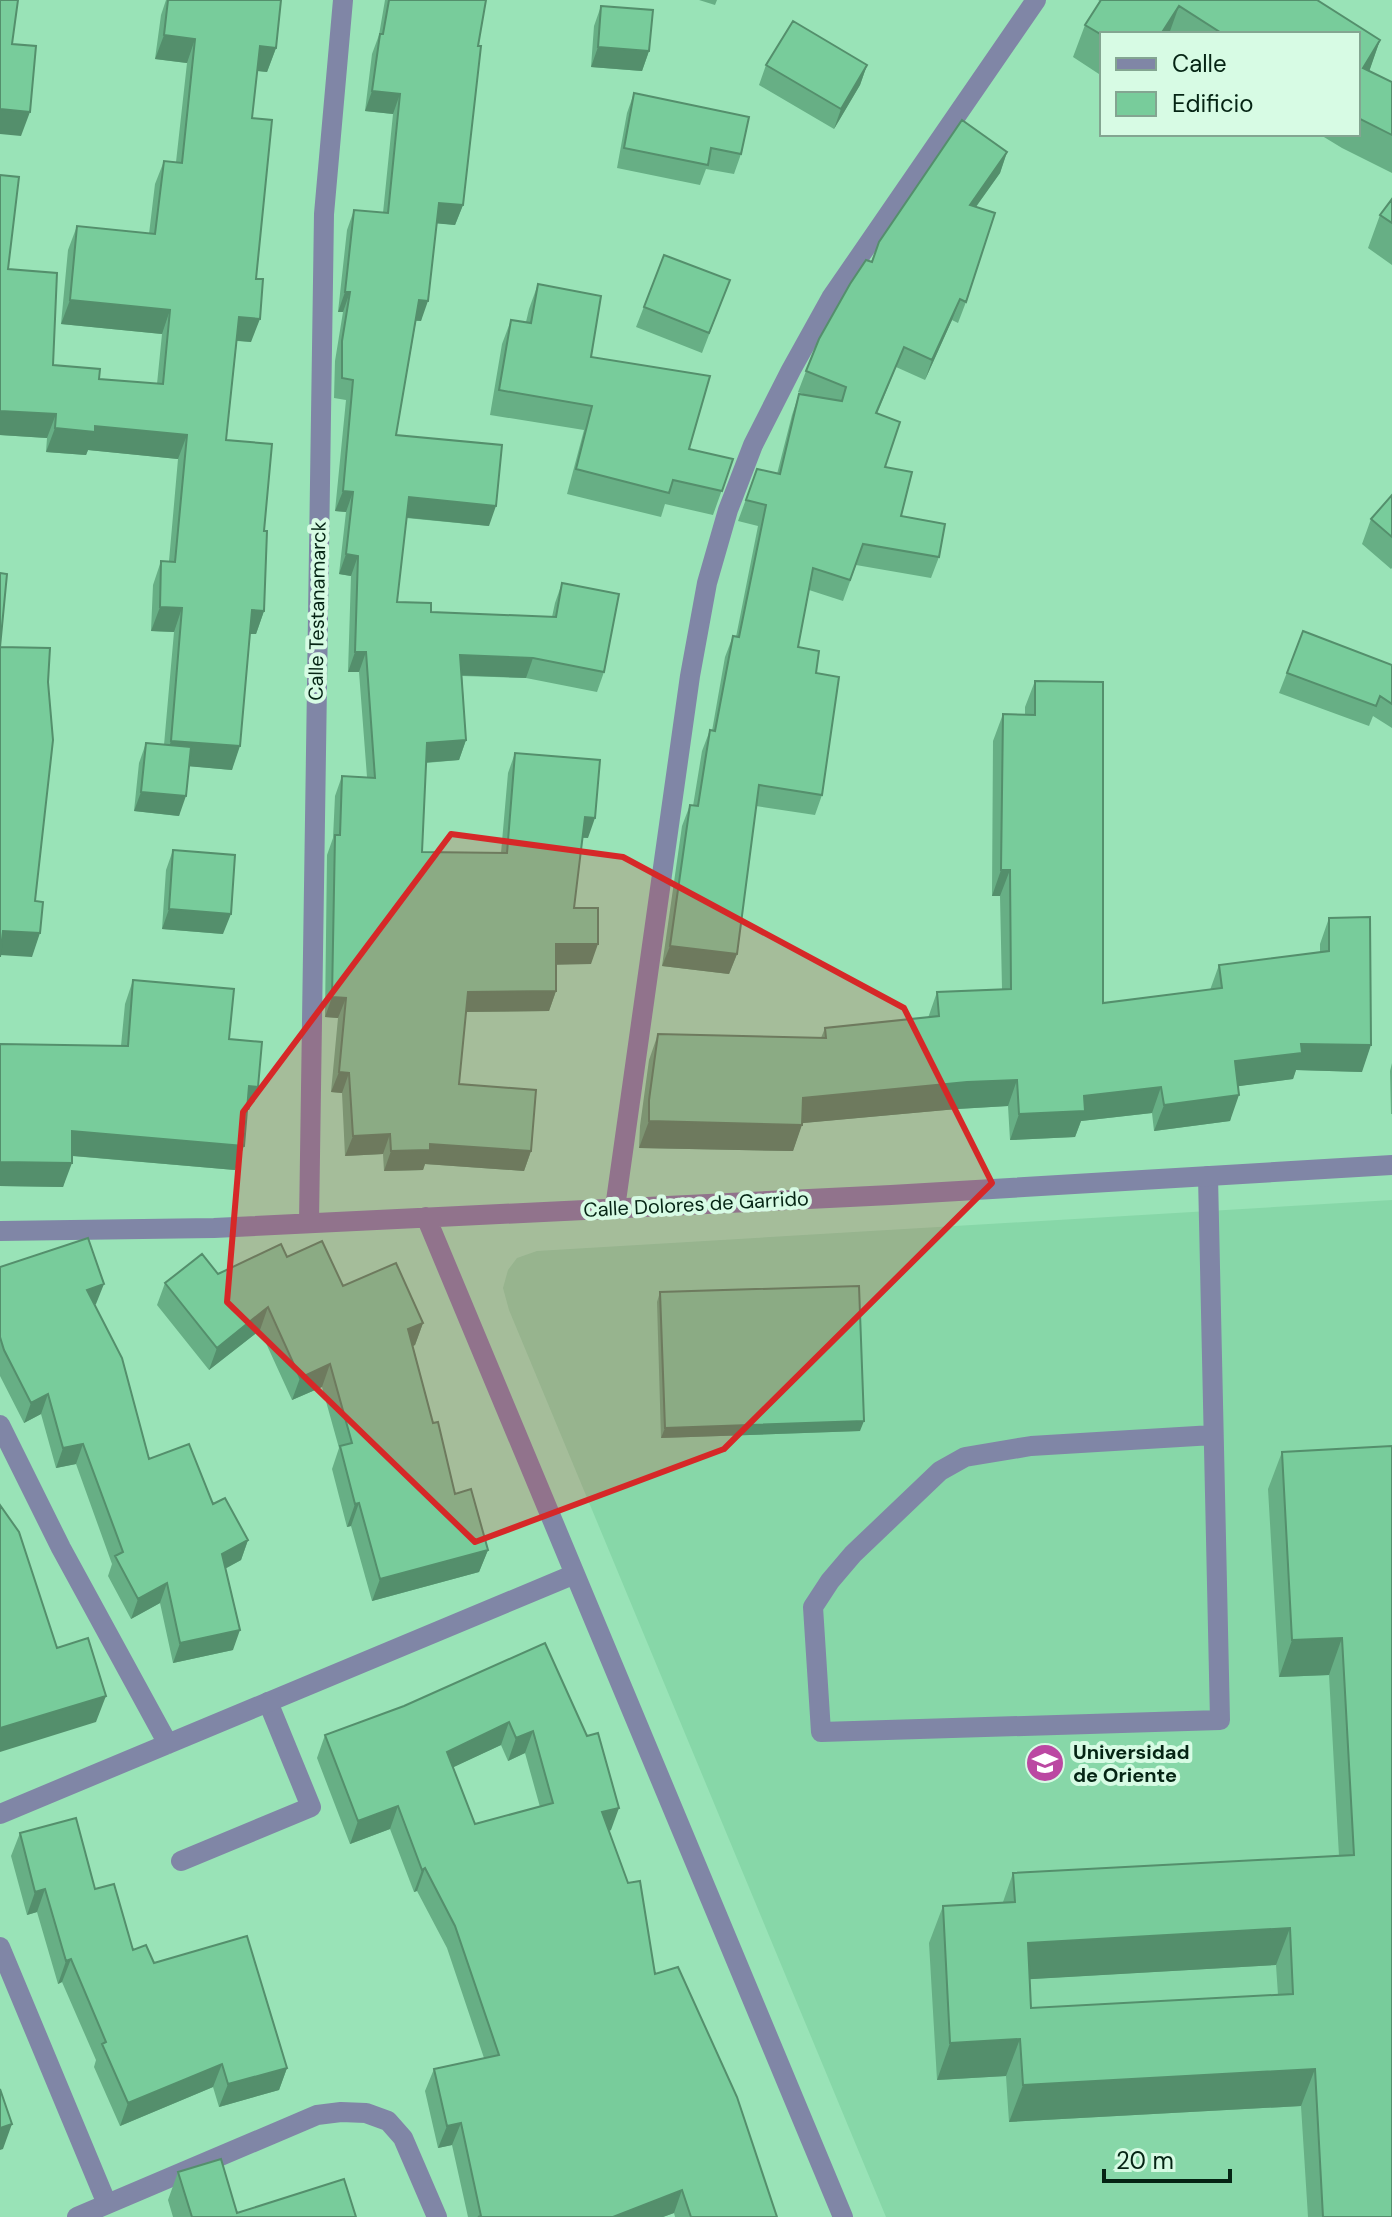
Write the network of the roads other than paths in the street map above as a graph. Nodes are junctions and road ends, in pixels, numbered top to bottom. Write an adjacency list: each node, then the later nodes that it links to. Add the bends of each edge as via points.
1 (343, 0): 7 (street, Calle Testanamarck, via 324,214)
2 (1036, 0): 5 (street, via 831,298 753,445 728,510 707,583 690,676)
3 (1392, 1165): 4 (street, Calle Dolores de Garrido)
4 (1208, 1176): 5 (street, Calle Dolores de Garrido); 10 (street)
5 (615, 1208): 6 (street, Calle Dolores de Garrido)
6 (426, 1217): 7 (street, Calle Dolores de Garrido); 11 (street)
7 (309, 1223): 8 (street, Calle Dolores de Garrido)
8 (0, 1231)
9 (0, 1425): 13 (street)
10 (1213, 1435): 10 (street, via 1031,1446 965,1457 940,1471 853,1554 813,1607 821,1732 1220,1720)
11 (575, 1574): 12 (street); 20 (street)
12 (268, 1702): 13 (street); 15 (street, via 311,1807)
13 (168, 1744): 14 (street)
14 (0, 1814)
15 (181, 1861)
16 (0, 1947): 17 (street)
17 (107, 2204): 18 (street); 19 (street, via 317,2115 341,2112 388,2121 403,2138)
18 (77, 2217)
19 (437, 2217)
20 (843, 2217)

